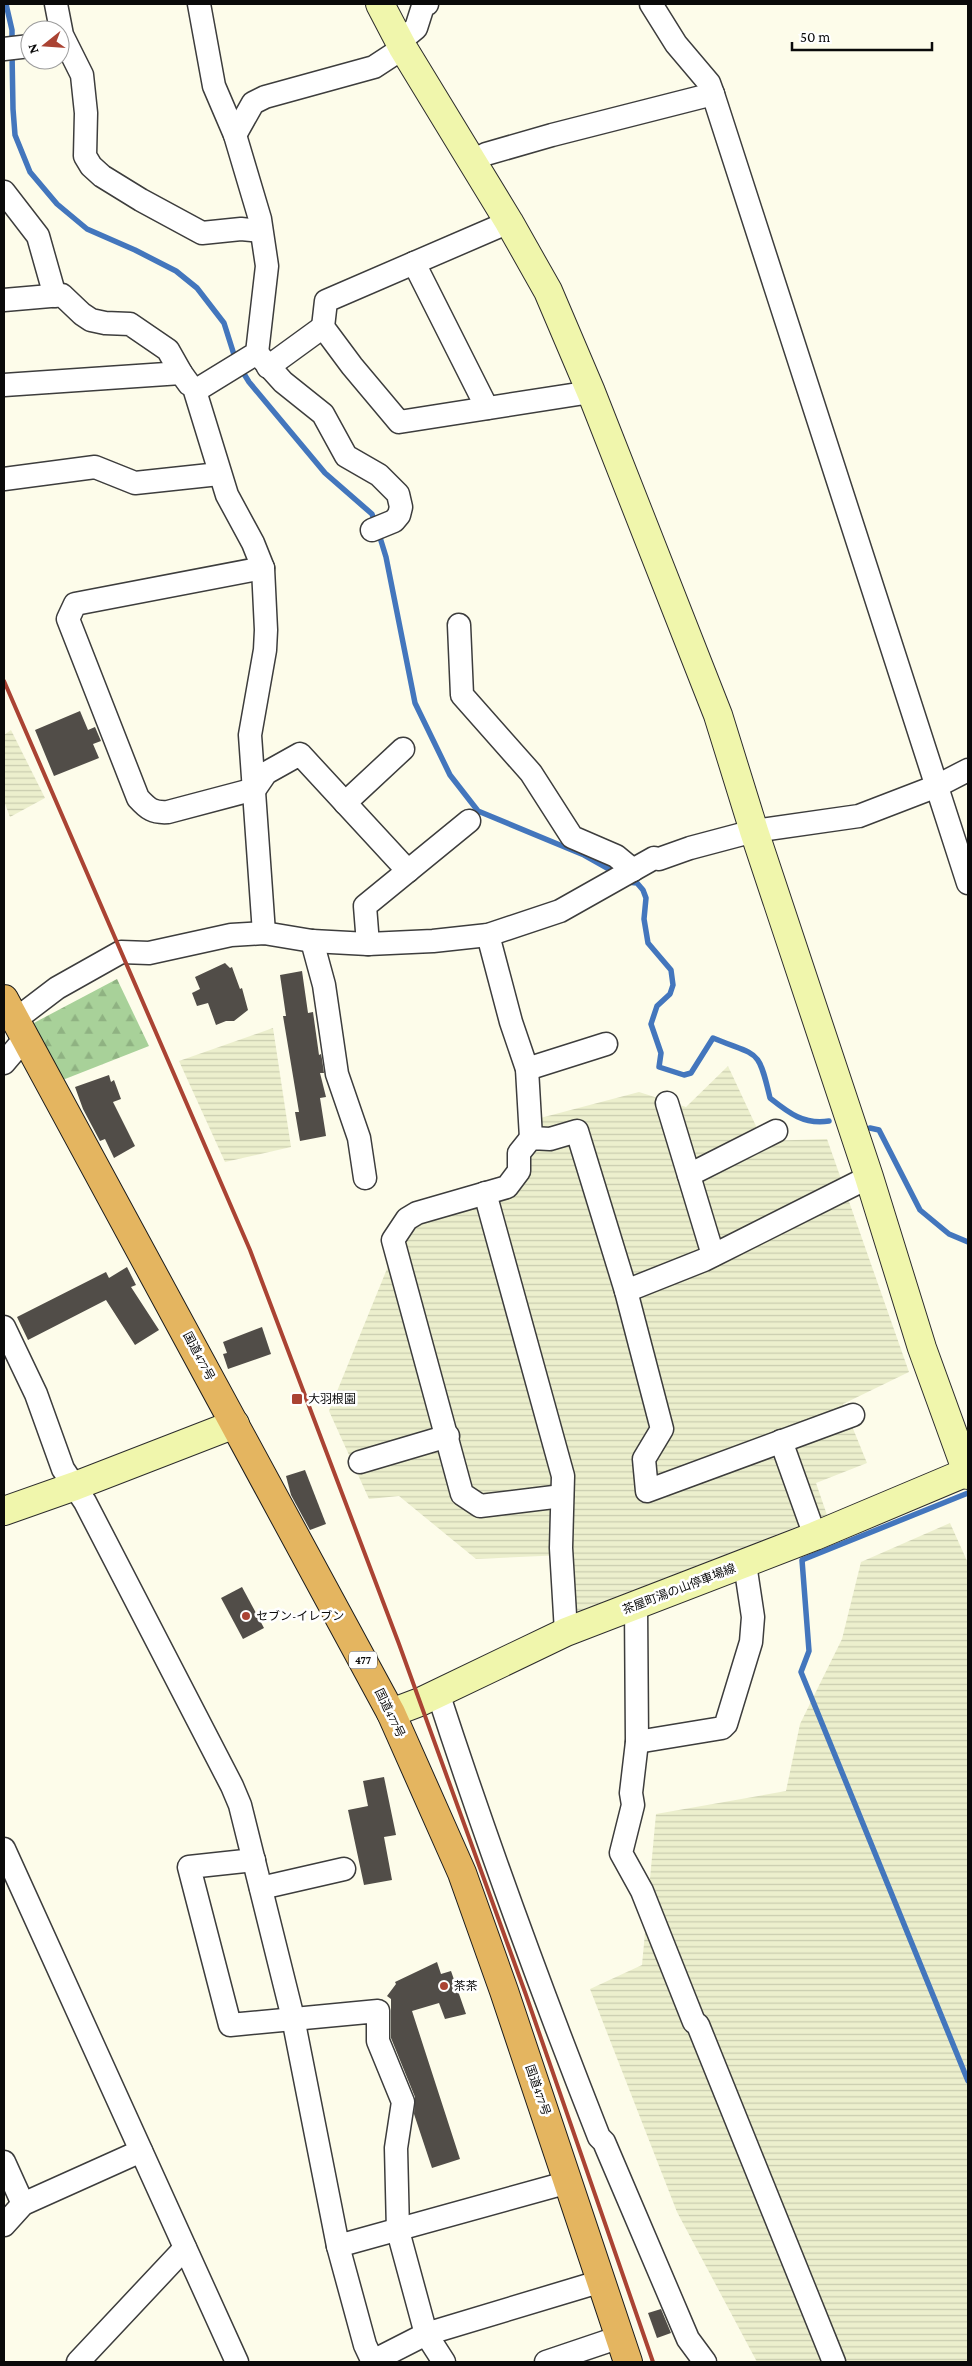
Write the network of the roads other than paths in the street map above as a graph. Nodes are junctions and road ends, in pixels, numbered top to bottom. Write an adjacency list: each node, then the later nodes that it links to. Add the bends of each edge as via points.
1 (56, 4): 6 (street)
2 (199, 4): 10 (street, via 214,86)
3 (380, 4): 7 (street)
4 (427, 4): 7 (street, via 420,12 416,28)
5 (651, 4): 9 (street, via 676,44 709,83)
6 (59, 20)
7 (401, 45): 10 (street, via 374,67 265,97 254,104); 11 (street)
8 (70, 56): 14 (street, via 82,75 86,113 84,156 91,166 141,200 202,233 241,229)
9 (713, 94): 11 (street, via 552,135 486,154); 32 (street)
10 (235, 135): 14 (street)
11 (472, 162): 13 (street)
12 (4, 192): 16 (street, via 38,236)
13 (509, 222): 15 (street); 23 (street, via 548,291)
14 (261, 231): 19 (street, via 267,266)
15 (414, 263): 18 (street, via 326,301); 24 (street)
16 (55, 296): 17 (street); 20 (street, via 62,294 91,320 130,324 168,350)
17 (4, 300)
18 (323, 327): 19 (street); 24 (street, via 399,422)
19 (258, 359): 22 (street, via 227,370); 27 (street, via 324,414 346,456 379,475 398,494 400,515)
20 (181, 373): 21 (street); 22 (street)
21 (4, 385)
22 (195, 392): 25 (street)
23 (591, 392): 24 (street); 36 (street, via 718,715)
24 (487, 408)
25 (219, 474): 26 (street, via 136,483 95,467); 28 (street)
26 (4, 479)
27 (379, 527)
28 (263, 568): 33 (street, via 265,650 250,735); 33 (street, via 75,604 68,619 128,778 148,810 168,812)
29 (459, 625): 38 (street, via 462,695 531,774 572,837 616,856)
30 (403, 749): 34 (street)
31 (968, 770): 32 (street)
32 (937, 786): 36 (street, via 858,816); 39 (street)
33 (255, 789): 34 (street, via 266,773 300,754); 40 (street)
34 (345, 803): 37 (street)
35 (469, 821): 37 (street)
36 (754, 832): 38 (street, via 654,858); 52 (street)
37 (408, 871): 43 (street, via 365,906)
38 (630, 871): 41 (street, via 560,911)
39 (968, 883)
40 (264, 933): 42 (street); 44 (street, via 231,935 149,953 121,952 58,988)
41 (488, 935): 43 (street); 47 (street)
42 (312, 941): 43 (street); 53 (street, via 324,985 337,1074 360,1138)
43 (368, 944)
44 (15, 1019): 46 (street); 59 (highway, 国道477号 / 477)
45 (606, 1044): 47 (street)
46 (4, 1063)
47 (527, 1068): 50 (street)
48 (666, 1103): 51 (street)
49 (776, 1131): 51 (street)
50 (531, 1138): 54 (street, via 519,1153 519,1171 507,1187); 56 (street, via 550,1139 577,1131)
51 (689, 1175): 55 (street)
52 (869, 1176): 55 (street); 63 (street, via 922,1348)
53 (365, 1178)
54 (485, 1194): 60 (street, via 417,1213 407,1219 393,1240); 65 (street, via 563,1476)
55 (713, 1255): 56 (street)
56 (626, 1291): 61 (street, via 662,1429 644,1459 647,1491)
57 (4, 1327): 64 (street, via 36,1394 63,1469)
58 (853, 1415): 61 (street)
59 (236, 1424): 64 (street); 72 (highway, 国道477号 / 477)
60 (448, 1436): 62 (street); 65 (street, via 462,1494 480,1506)
61 (781, 1441): 67 (street)
62 (360, 1462)
63 (968, 1473): 67 (street, 茶屋町湯の山停車場線)
64 (75, 1486): 66 (street); 75 (street, via 232,1786)
65 (562, 1496): 70 (street, via 561,1548)
66 (4, 1511)
67 (815, 1536): 68 (street, 茶屋町湯の山停車場線)
68 (745, 1564): 69 (street, 茶屋町湯の山停車場線); 73 (street, via 753,1617 751,1642 726,1724 722,1728)
69 (636, 1605): 70 (street, 茶屋町湯の山停車場線); 73 (street)
70 (566, 1632): 71 (street, 茶屋町湯の山停車場線)
71 (438, 1693): 72 (street, 茶屋町湯の山停車場線); 95 (street, via 484,1832 599,2137 604,2142 688,2339)
72 (391, 1713): 81 (highway, 国道477号 / 477, via 462,1873)
73 (637, 1742): 96 (street, via 632,1804 621,1853 642,1891)
74 (4, 1849): 79 (street)
75 (254, 1860): 77 (street); 78 (street, via 189,1867 230,2025)
76 (344, 1869): 77 (street)
77 (261, 1888): 78 (street)
78 (293, 2018): 84 (street, via 378,2011 378,2041 404,2102 396,2148); 85 (street)
79 (141, 2152): 82 (street); 86 (street)
80 (4, 2162): 82 (street)
81 (569, 2182): 84 (street); 87 (highway, 国道477号 / 477)
82 (22, 2204): 83 (street)
83 (4, 2225)
84 (398, 2231): 85 (street); 88 (street)
85 (338, 2246): 92 (street, via 365,2345)
86 (185, 2248): 90 (street); 91 (street)
87 (602, 2281): 88 (street); 89 (highway, 国道477号 / 477)
88 (426, 2334): 92 (street); 93 (street)
89 (624, 2350): 94 (street)
90 (78, 2362)
91 (237, 2362)
92 (373, 2362)
93 (444, 2362)
94 (546, 2362)
95 (705, 2362)
96 (834, 2362)

